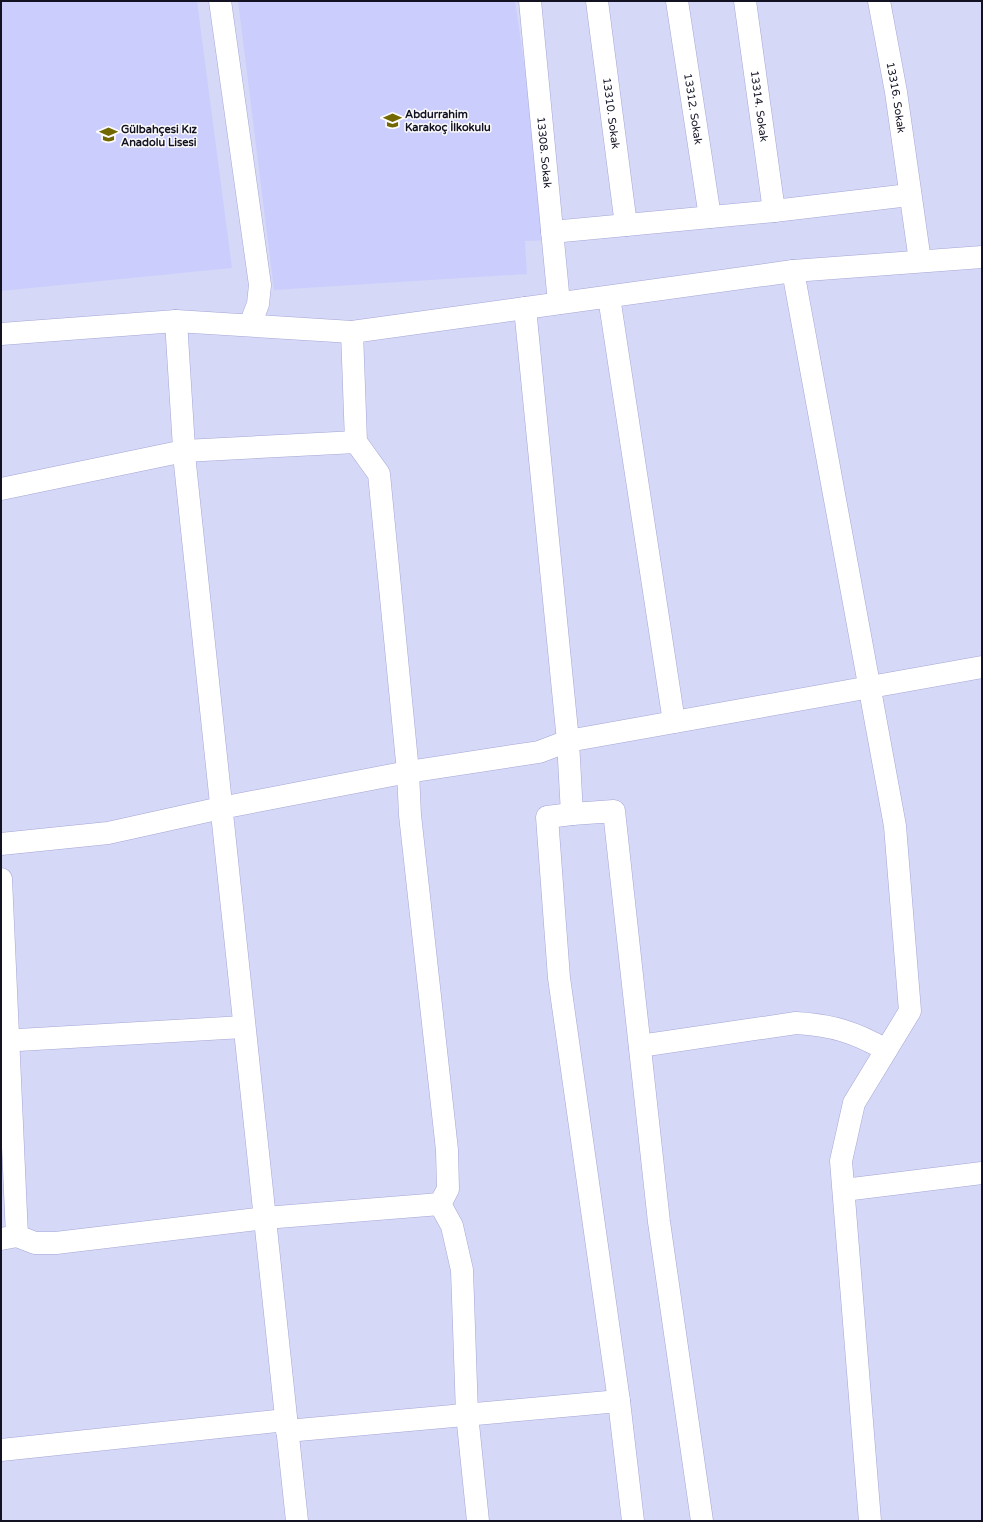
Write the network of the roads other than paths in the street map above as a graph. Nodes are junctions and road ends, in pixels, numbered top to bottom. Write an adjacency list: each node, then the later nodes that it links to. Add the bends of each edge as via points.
1 (220, 1): 19 (street, via 260,285 258,304)
2 (530, 1): 11 (street, 13308. Sokak)
3 (597, 1): 10 (street, 13310. Sokak)
4 (677, 1): 9 (street, 13312. Sokak)
5 (745, 1): 8 (street, 13314. Sokak)
6 (879, 1): 7 (street, 13316. Sokak, via 896,92)
7 (909, 195): 8 (street); 13 (street, 13316. Sokak)
8 (774, 211): 9 (street)
9 (710, 217): 10 (street)
10 (626, 225): 11 (street)
11 (552, 232): 16 (street, 13308. Sokak)
12 (982, 257): 13 (street)
13 (920, 262): 14 (street)
14 (793, 271): 15 (street); 26 (street)
15 (609, 296): 16 (street); 27 (street)
16 (560, 303): 17 (street)
17 (525, 308): 20 (street); 28 (street)
18 (176, 322): 19 (street); 21 (street); 23 (street)
19 (250, 325): 20 (street)
20 (352, 332): 22 (street)
21 (1, 334)
22 (356, 442): 23 (street); 29 (street, via 379,474)
23 (184, 451): 24 (street); 30 (street)
24 (1, 490)
25 (982, 667): 26 (street)
26 (870, 686): 27 (street); 37 (street, via 895,826 910,1011)
27 (674, 722): 28 (street)
28 (568, 741): 29 (street, via 539,752); 31 (street)
29 (408, 772): 30 (street); 40 (street, via 411,823 447,1150 448,1189)
30 (221, 808): 32 (street, via 108,833); 34 (street)
31 (572, 814): 36 (street, via 614,811); 43 (street, via 547,817 560,978)
32 (1, 844)
33 (1, 879): 35 (street)
34 (243, 1026): 35 (street); 41 (street)
35 (5, 1041): 42 (street)
36 (640, 1046): 37 (street, via 796,1023 816,1024 853,1033); 50 (street, via 659,1222)
37 (886, 1050): 39 (street, via 854,1103 841,1161)
38 (982, 1173): 39 (street)
39 (844, 1190): 51 (street)
40 (440, 1204): 41 (street); 44 (street, via 452,1226 462,1270)
41 (265, 1218): 42 (street, via 56,1243 35,1243); 45 (street)
42 (9, 1237)
43 (619, 1401): 44 (street); 49 (street)
44 (467, 1414): 45 (street); 48 (street)
45 (287, 1425): 46 (street); 47 (street)
46 (1, 1450)
47 (296, 1521)
48 (478, 1521)
49 (633, 1521)
50 (702, 1521)
51 (870, 1521)

